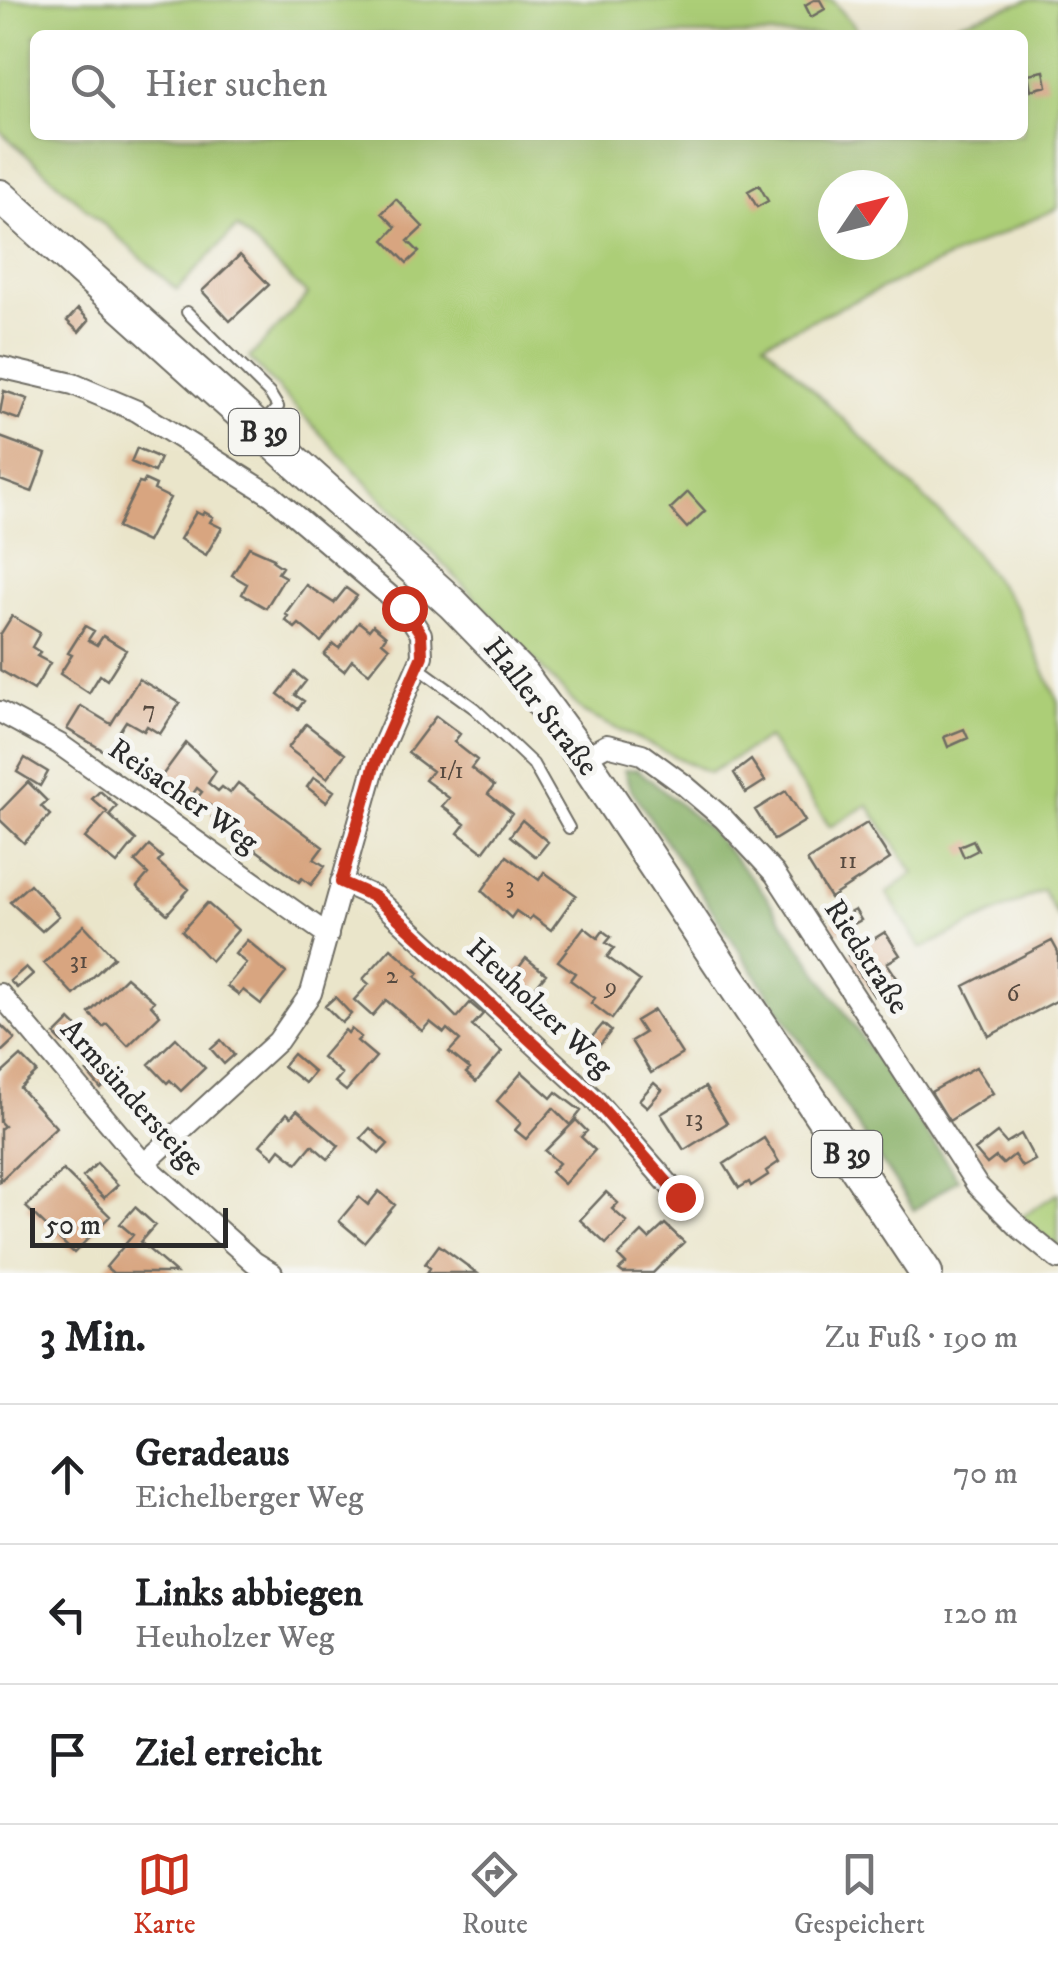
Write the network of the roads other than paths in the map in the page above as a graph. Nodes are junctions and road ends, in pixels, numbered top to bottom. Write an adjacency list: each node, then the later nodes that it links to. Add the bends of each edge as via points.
1 (0, 196): 4 (main road, Haller Straße / B 39)
2 (187, 312): 4 (lane, via 270,394 278,407)
3 (0, 367): 5 (street, via 73,384 137,411 271,496 404,608 421,634)
4 (260, 428): 7 (main road, Haller Straße / B 39, via 496,647)
5 (419, 668): 8 (lane, via 533,764); 9 (street, via 375,764)
6 (0, 712): 10 (street, Reisacher Weg, via 59,744)
7 (583, 758): 14 (street, Riedstraße, via 607,745 642,754 724,818 775,874 977,1184); 16 (main road, Haller Straße / B 39)
8 (569, 828)
9 (341, 882): 10 (street); 13 (street, Heuholzer Weg, via 375,897 594,1099)
10 (328, 935): 12 (street, via 310,993 278,1042)
11 (0, 994): 12 (street, Armsündersteige)
12 (144, 1164): 15 (street, Armsündersteige)
13 (680, 1197)
14 (1058, 1259)
15 (272, 1273)
16 (926, 1273)

